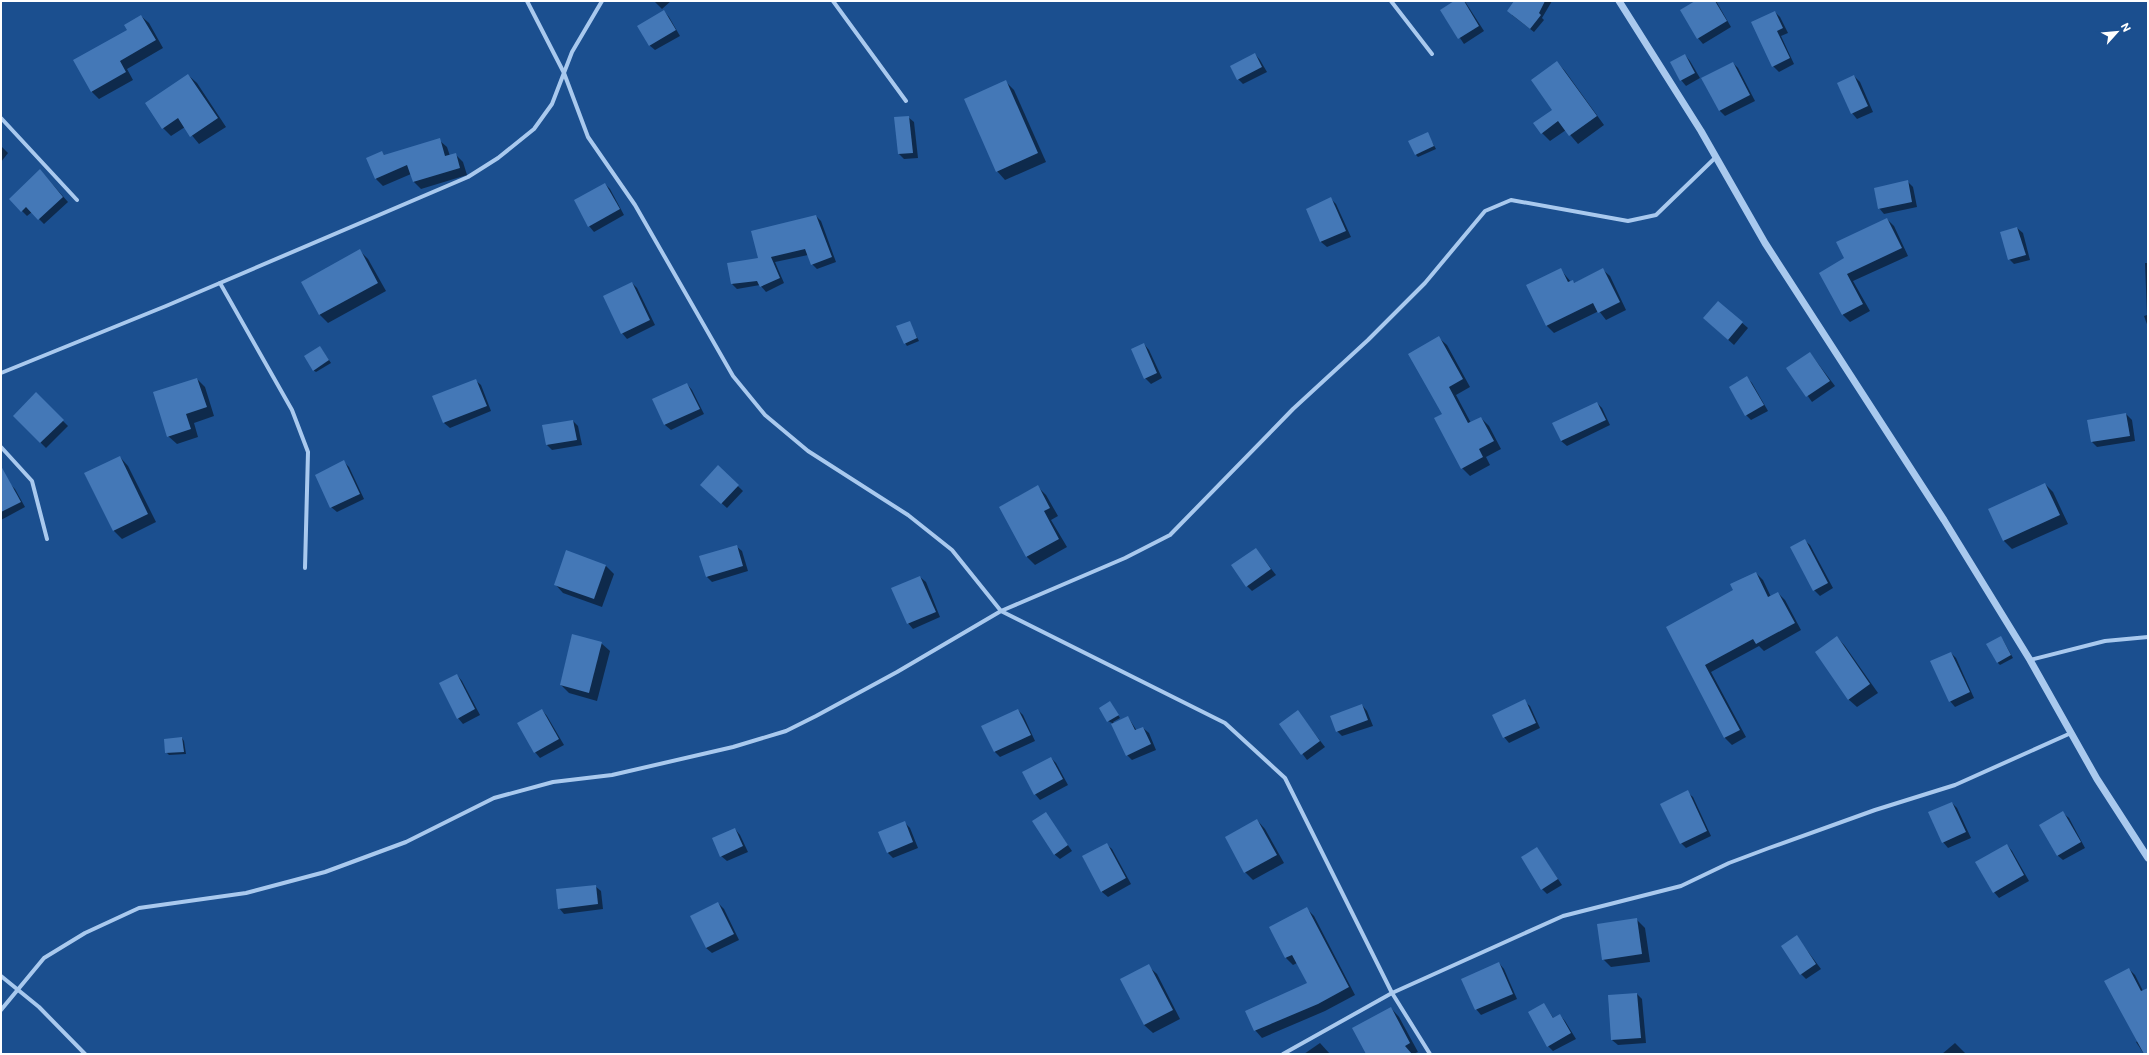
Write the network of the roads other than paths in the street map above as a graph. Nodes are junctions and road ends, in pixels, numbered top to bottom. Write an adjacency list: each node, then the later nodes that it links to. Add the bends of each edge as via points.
1 (527, 1): 7 (street)
2 (602, 1): 7 (street, via 572,52)
3 (833, 1): 8 (street)
4 (1391, 1): 6 (street)
5 (1619, 1): 10 (street)
6 (1432, 54)
7 (564, 73): 12 (street, via 552,104 534,129 498,158 468,177); 17 (street, via 588,137 635,205 733,376 765,416 808,451 908,515 952,550)
8 (906, 101)
9 (1, 118): 11 (street)
10 (1716, 157): 17 (street, via 1656,215 1628,221 1511,200 1485,211 1425,283 1293,409 1170,535 1125,558); 19 (street, via 1765,243 1944,520)
11 (77, 200)
12 (220, 283): 13 (street); 16 (street, via 292,410 308,452)
13 (1, 373)
14 (1, 447): 15 (street, via 32,481)
15 (47, 539)
16 (306, 568)
17 (1001, 611): 23 (street, via 897,672 786,731 733,747 612,774 553,782 494,798 406,842 304,878 246,893 139,908 85,933 44,958); 24 (street, via 1225,723 1285,778)
18 (2148, 637): 19 (street, via 2105,641)
19 (2030, 660): 20 (street)
20 (2071, 733): 21 (street); 24 (street, via 1955,785 1868,812 1769,848 1729,863 1681,886 1563,916)
21 (2148, 858)
22 (1, 976): 23 (street)
23 (19, 990): 25 (street); 26 (street, via 39,1006)
24 (1392, 993): 27 (street); 28 (street)
25 (1, 1010)
26 (85, 1054)
27 (1283, 1054)
28 (1430, 1054)

